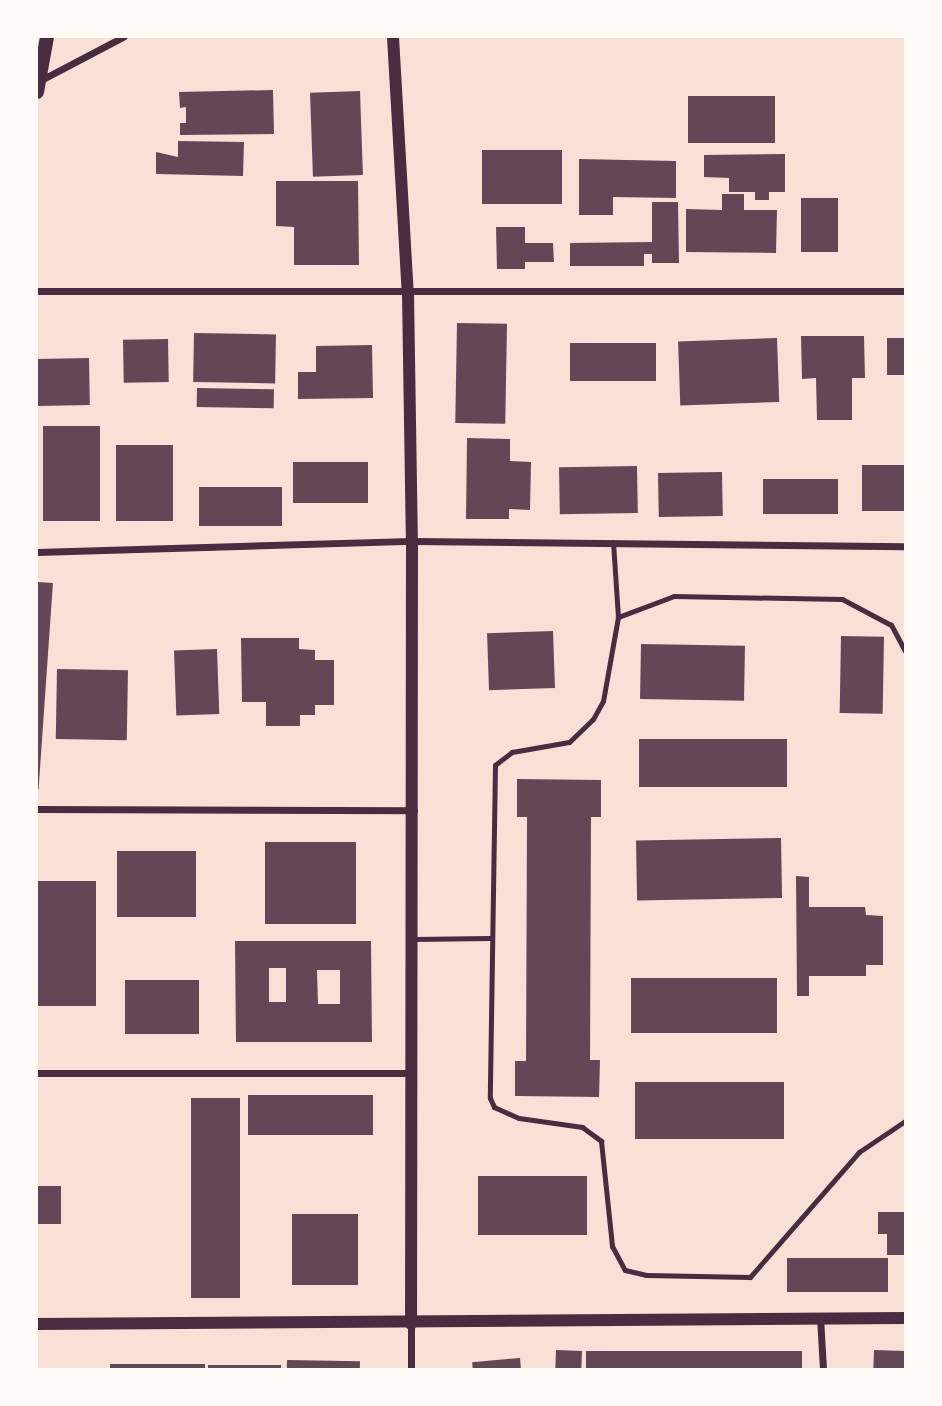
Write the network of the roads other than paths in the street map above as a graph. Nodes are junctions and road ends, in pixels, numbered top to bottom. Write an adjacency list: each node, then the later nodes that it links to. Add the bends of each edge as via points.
1 (47, 37): 4 (main road)
2 (123, 37): 4 (street)
3 (393, 37): 7 (street)
4 (39, 86)
5 (37, 291): 7 (street)
6 (905, 291): 7 (street)
7 (408, 294): 8 (street)
8 (412, 541): 9 (street); 11 (street); 15 (street)
9 (613, 542): 10 (street); 12 (lane)
10 (905, 546)
11 (37, 552)
12 (618, 617): 13 (lane, via 674,596 842,599 891,625); 17 (lane, via 603,701 593,719 569,742 512,752 495,765)
13 (905, 651)
14 (37, 809): 15 (street)
15 (414, 810): 16 (street)
16 (413, 939): 17 (lane); 19 (street)
17 (490, 939): 20 (lane, via 490,1098 494,1107 519,1118 582,1127 601,1141 612,1246 625,1270 646,1275 750,1277 859,1152)
18 (37, 1073): 19 (street)
19 (412, 1073): 24 (street)
20 (905, 1121)
21 (820, 1317): 22 (street); 24 (street); 26 (street)
22 (905, 1318)
23 (37, 1324): 24 (street)
24 (411, 1324): 25 (street)
25 (411, 1369)
26 (823, 1369)

